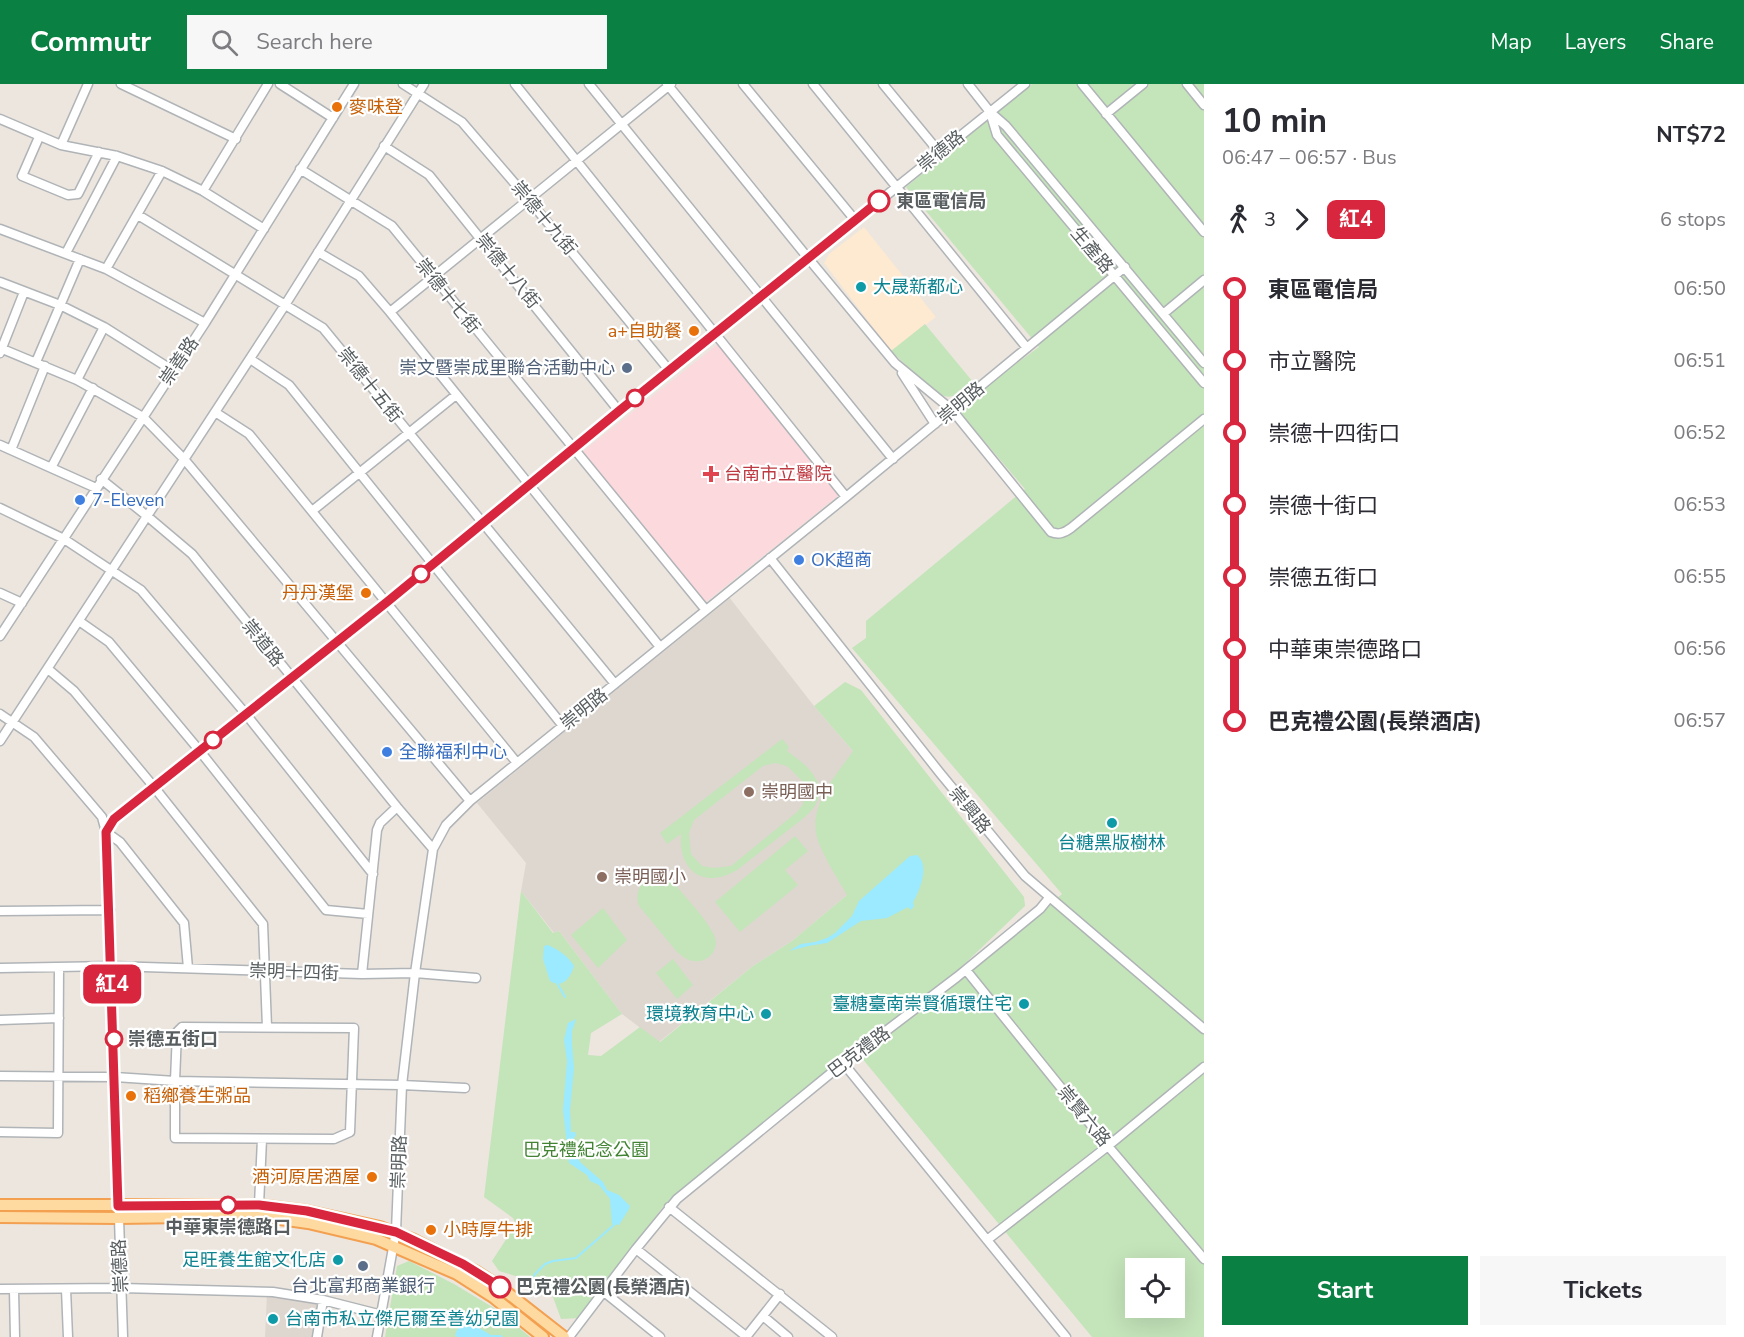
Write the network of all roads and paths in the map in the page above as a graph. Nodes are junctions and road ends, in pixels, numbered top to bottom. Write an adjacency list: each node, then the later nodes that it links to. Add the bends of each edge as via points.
1 (88, 84): 28 (street)
2 (121, 84): 27 (street)
3 (268, 84): 27 (street)
4 (280, 84): 23 (street)
5 (354, 84): 23 (street, 崇善路)
6 (403, 84): 19 (street, 崇德十九街)
7 (424, 84): 19 (street)
8 (515, 84): 33 (street)
9 (589, 84): 25 (street)
10 (743, 84): 41 (street)
11 (813, 84): 36 (street)
12 (884, 84): 31 (street)
13 (968, 84): 21 (street, 生產路)
14 (1025, 84): 21 (street, 崇德路)
15 (1082, 84): 22 (street)
16 (1143, 84): 22 (street)
17 (1186, 84): 20 (street)
18 (669, 85): 25 (street); 48 (street)
19 (418, 93): 29 (street); 39 (street, 崇德十九街, via 462,122)
20 (1204, 105)
21 (990, 111): 31 (street, 崇德路); 50 (street, 生產路); 53 (street, 生產路, via 997,135)
22 (1106, 114): 44 (street)
23 (333, 118): 34 (street, 崇善路)
24 (0, 119): 26 (street)
25 (621, 125): 33 (street); 58 (street)
26 (39, 137): 28 (street); 30 (street, via 22,176 68,195 78,194)
27 (236, 139): 37 (street)
28 (61, 145): 30 (street)
29 (384, 146): 38 (street); 45 (street, 崇德十八街, via 429,174)
30 (99, 152): 32 (street)
31 (939, 152): 36 (street, 崇德路)
32 (117, 156): 35 (street); 47 (street)
33 (578, 161): 39 (street); 65 (street)
34 (300, 169): 38 (street, 崇德十七街); 43 (street, 崇善路)
35 (162, 171): 37 (street); 40 (street)
36 (896, 186): 41 (street, 崇德路); 66 (street)
37 (203, 191): 43 (street)
38 (351, 200): 46 (street); 54 (street, 崇德十七街, via 392,225)
39 (529, 200): 45 (street); 74 (street, 崇德十九街)
40 (138, 215): 51 (street); 52 (street, 崇德十五街)
41 (855, 220): 48 (street, 崇德路)
42 (0, 229): 47 (street)
43 (264, 229): 52 (street, 崇善路)
44 (1204, 232)
45 (482, 238): 54 (street); 80 (street, 崇德十八街)
46 (318, 252): 60 (street); 61 (street, via 359,276)
47 (66, 253): 49 (street)
48 (808, 258): 58 (street, 崇德路); 70 (street)
49 (80, 259): 51 (street); 59 (street)
50 (1125, 267): 53 (street, 崇明路); 62 (street, 生產路)
51 (106, 269): 63 (street)
52 (234, 275): 60 (street, 崇德十五街); 63 (street, 崇善路)
53 (1114, 276): 66 (street, 崇明路); 76 (street, 生產路)
54 (433, 278): 61 (street); 87 (street, 崇德十七街)
55 (1204, 280): 62 (street)
56 (0, 282): 57 (street)
57 (24, 292): 59 (street); 67 (street)
58 (761, 296): 65 (street, 崇德路); 90 (street)
59 (60, 305): 64 (street); 69 (street)
60 (285, 305): 68 (street); 85 (street, 崇德十五街, via 323,328)
61 (390, 312): 78 (street)
62 (1163, 314): 71 (street, 生產路)
63 (205, 323): 73 (street, 崇善路)
64 (104, 327): 73 (street); 75 (street)
65 (715, 333): 74 (street, 崇德路); 96 (street)
66 (1027, 348): 79 (street, 崇明路)
67 (1, 350): 69 (street)
68 (250, 359): 81 (street); 92 (street, via 289,386)
69 (36, 362): 72 (street)
70 (895, 363): 79 (street); 84 (street)
71 (1204, 363)
72 (45, 366): 75 (street); 88 (street)
73 (172, 370): 82 (street, 崇善路)
74 (669, 370): 80 (street, 崇德路)
75 (77, 380): 77 (street)
76 (1204, 383)
77 (93, 388): 82 (street); 91 (street)
78 (456, 395): 85 (street); 94 (street)
79 (952, 410): 83 (street, via 1047,528 1058,534 1071,528); 84 (street, 崇明路)
80 (619, 411): 87 (street, 崇德路)
81 (215, 412): 89 (street); 98 (street, via 249,434)
82 (143, 417): 89 (street); 93 (street, 崇善路)
83 (1204, 419)
84 (934, 424): 90 (street, 崇明路)
85 (409, 433): 92 (street); 100 (street, 崇德十五街)
86 (0, 445): 88 (street)
87 (573, 449): 94 (street, 崇德路); 108 (street, 崇德十七街)
88 (11, 450): 91 (street)
89 (184, 459): 99 (street); 111 (street)
90 (892, 459): 96 (street, 崇明路)
91 (51, 468): 95 (street)
92 (359, 473): 98 (street); 103 (street)
93 (101, 479): 95 (street, 崇善路); 99 (street, 崇道路)
94 (529, 485): 100 (street, 崇德路); 112 (street)
95 (96, 488): 101 (street, 崇善路)
96 (846, 497): 102 (street, 崇明路)
97 (0, 508): 101 (street)
98 (312, 511): 106 (street)
99 (147, 516): 104 (street); 114 (street, 崇道路, via 192,554)
100 (483, 523): 103 (street, 崇德路); 115 (street, 崇德十五街)
101 (64, 539): 104 (street); 107 (street, 崇善路)
102 (770, 558): 108 (street, 崇明路); 129 (street, 崇興路, via 978,820)
103 (432, 564): 106 (street, 崇德路); 119 (street)
104 (111, 570): 109 (street); 116 (street, via 141,590)
105 (0, 593): 107 (street)
106 (387, 602): 111 (street, 崇德路); 122 (street)
107 (22, 603): 110 (street, 崇善路)
108 (705, 609): 112 (street, 崇明路)
109 (79, 621): 113 (street); 121 (street, via 109,642)
110 (0, 636)
111 (337, 641): 114 (street, 崇德路); 124 (street)
112 (660, 647): 115 (street, 崇明路)
113 (48, 669): 118 (street); 123 (street, via 74,691)
114 (291, 677): 116 (street, 崇德路); 125 (street, 崇道路)
115 (615, 684): 119 (street, 崇明路)
116 (245, 713): 121 (street, 崇德路); 128 (street)
117 (0, 714): 118 (street)
118 (12, 723): 120 (street); 126 (street, via 34,737 102,817)
119 (563, 726): 122 (street, 崇明路)
120 (0, 741)
121 (199, 750): 123 (street, 崇德路); 132 (street, via 326,910)
122 (517, 763): 124 (street, 崇明路)
123 (154, 788): 126 (street, 崇德路, via 114,819); 138 (street, via 263,924)
124 (470, 801): 127 (street, 崇明路, via 446,825)
125 (397, 807): 127 (street, 崇道路); 128 (street, via 378,826)
126 (106, 832): 130 (street, 崇德路); 136 (street, via 120,842 184,923)
127 (433, 849): 139 (street, 崇明路)
128 (373, 874): 132 (street)
129 (1049, 898): 137 (street, 巴克禮路); 145 (street, 崇興路)
130 (110, 910): 131 (street); 133 (street, 崇德路)
131 (0, 911)
132 (368, 914): 140 (street)
133 (112, 966): 135 (street, 崇明十四街); 136 (street, 崇明十四街); 150 (street, 崇德路)
134 (0, 968): 135 (street, 崇明十四街)
135 (59, 968): 142 (street)
136 (188, 968): 138 (street, 崇明十四街)
137 (966, 970): 146 (street, 巴克禮路); 157 (street, 崇賢六路)
138 (263, 971): 140 (street, 崇明十四街); 144 (street)
139 (415, 973): 140 (street, 崇明十四街); 141 (street, 崇明十四街); 153 (street, 崇明路)
140 (362, 974)
141 (476, 978)
142 (59, 1018): 143 (street); 149 (street)
143 (0, 1020)
144 (267, 1027): 151 (street, via 182,1027 177,1032); 152 (street, via 354,1028)
145 (1204, 1029)
146 (844, 1064): 161 (street, 巴克禮路); 165 (street)
147 (1204, 1067): 157 (street)
148 (0, 1076): 149 (street)
149 (58, 1076): 150 (street); 155 (street, via 58,1133)
150 (115, 1077): 151 (street); 160 (street, 崇德路)
151 (175, 1081): 152 (street); 156 (street, via 175,1138)
152 (352, 1084): 153 (street); 156 (street, via 350,1132 334,1139)
153 (402, 1085): 154 (street); 164 (street, 崇明路)
154 (465, 1088)
155 (0, 1132)
156 (262, 1139): 159 (street)
157 (1108, 1146): 165 (street); 168 (street, 崇賢六路)
158 (0, 1205): 160 (main road)
159 (259, 1205): 160 (main road); 164 (main road, via 307,1211)
160 (118, 1206): 163 (street, 崇德路)
161 (669, 1207): 167 (street, 巴克禮路); 174 (street)
162 (0, 1217): 163 (main road)
163 (118, 1218): 166 (main road, via 259,1216 308,1223); 169 (street, 崇德路)
164 (396, 1232): 166 (street, 崇明路); 184 (main road, via 477,1272)
165 (987, 1240): 190 (street)
166 (393, 1245): 176 (street, 崇明路); 183 (main road, via 472,1283)
167 (636, 1249): 173 (street, 巴克禮路); 187 (street)
168 (1204, 1259)
169 (122, 1288): 171 (street); 175 (street, via 273,1292); 180 (street, 崇德路)
170 (0, 1289): 172 (street)
171 (66, 1289): 172 (street); 179 (street)
172 (14, 1290): 178 (street)
173 (604, 1292): 185 (street, 巴克禮路); 186 (street)
174 (780, 1294): 177 (street); 189 (street)
175 (323, 1300): 176 (street); 181 (street)
176 (381, 1315): 182 (street, 崇明路)
177 (763, 1316): 187 (street); 188 (street)
178 (15, 1337)
179 (68, 1337)
180 (123, 1337)
181 (317, 1337)
182 (378, 1337)
183 (543, 1337)
184 (564, 1337)
185 (569, 1337)
186 (660, 1337)
187 (747, 1337)
188 (788, 1337)
189 (832, 1337)
190 (1066, 1337)

